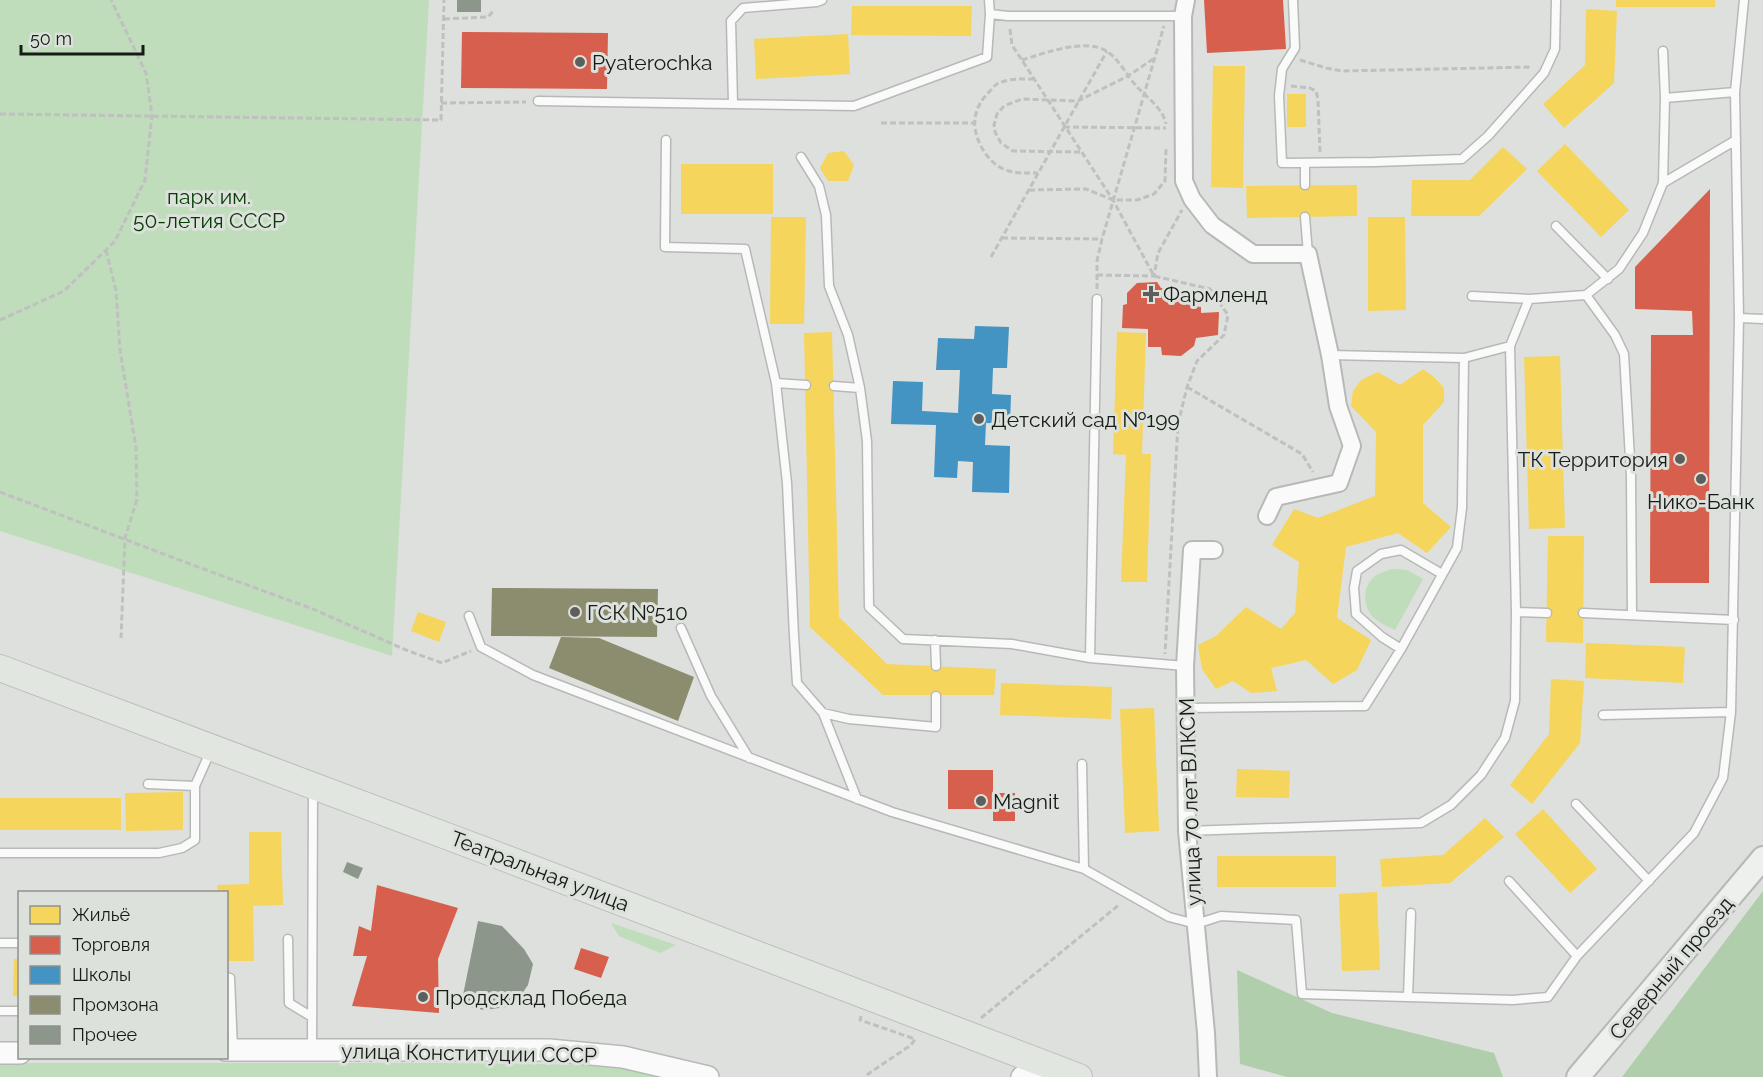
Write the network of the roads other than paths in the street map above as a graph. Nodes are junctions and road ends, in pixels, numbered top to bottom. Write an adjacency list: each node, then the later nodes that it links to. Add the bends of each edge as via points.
1 (822, 0): 12 (lane, via 743,8 731,21)
2 (989, 0): 7 (lane)
3 (1293, 0): 16 (lane, via 1295,48 1284,62 1279,96 1282,163)
4 (1556, 0): 16 (lane, via 1555,49 1544,73 1462,159)
5 (1744, 0): 9 (lane)
6 (1179, 10): 7 (lane); 21 (street, via 1184,181 1192,199 1212,225 1253,254)
7 (990, 14): 12 (lane, via 987,57 854,106)
8 (1663, 51): 10 (lane)
9 (1735, 92): 10 (lane); 14 (lane)
10 (1665, 98): 17 (lane)
11 (538, 101): 12 (lane)
12 (733, 103)
13 (666, 140): 32 (lane, via 665,247 745,249)
14 (1736, 140): 17 (lane); 27 (lane)
15 (801, 157): 35 (lane, via 819,186 826,215 830,286 848,335)
16 (1305, 163): 18 (lane)
17 (1663, 183): 22 (lane, via 1643,233)
18 (1305, 185)
19 (1305, 217): 21 (lane)
20 (1556, 226): 22 (lane)
21 (1308, 254): 30 (street)
22 (1608, 279): 23 (lane)
23 (1586, 295): 26 (lane); 42 (lane, via 1624,354 1631,476)
24 (1472, 296): 26 (lane)
25 (1096, 299): 48 (lane)
26 (1528, 299): 29 (lane)
27 (1738, 318): 28 (lane); 44 (lane)
28 (1763, 320)
29 (1510, 346): 31 (lane); 39 (lane)
30 (1330, 355): 31 (lane); 36 (street, via 1338,406 1352,446 1339,483 1276,497)
31 (1464, 358): 38 (lane, via 1462,508 1456,548)
32 (776, 383): 33 (lane); 54 (lane, via 787,483 797,683)
33 (806, 385)
34 (834, 386): 35 (lane)
35 (860, 388): 46 (lane, via 867,441 869,607 903,639)
36 (1267, 516)
37 (1214, 550): 50 (street, улица 70 лет ВЛКСМ, via 1192,550)
38 (1442, 574): 47 (lane); 47 (lane, via 1401,550 1381,554 1358,572 1354,588 1356,614)
39 (1516, 612): 40 (lane); 65 (lane, via 1515,701 1505,738 1481,775 1451,805 1421,823)
40 (1547, 613)
41 (1583, 613): 42 (lane)
42 (1632, 615): 44 (lane)
43 (469, 616): 58 (lane, via 481,647 533,675)
44 (1734, 620): 55 (lane)
45 (681, 628): 58 (lane, via 711,696)
46 (935, 640): 48 (lane, via 1012,644); 49 (lane)
47 (1401, 649): 53 (lane, via 1365,706)
48 (1090, 658): 50 (lane)
49 (936, 666)
50 (1185, 666): 53 (street, улица 70 лет ВЛКСМ)
51 (0, 668): 57 (main road, Театральная улица)
52 (936, 696): 54 (lane, via 936,727 849,720)
53 (1186, 708): 65 (street, улица 70 лет ВЛКСМ)
54 (823, 712): 63 (lane)
55 (1731, 712): 56 (lane); 70 (lane, via 1724,778 1694,833)
56 (1603, 715)
57 (212, 747): 61 (lane); 62 (main road, Театральная улица)
58 (750, 758): 63 (lane)
59 (1082, 764): 68 (lane)
60 (147, 784): 61 (lane)
61 (195, 786): 66 (lane, via 195,840 182,848 159,853)
62 (313, 786): 81 (lane); 86 (main road, Театральная улица)
63 (857, 799): 68 (lane)
64 (1576, 804): 70 (lane)
65 (1187, 831): 72 (street, улица 70 лет ВЛКСМ)
66 (0, 854)
67 (1763, 858): 91 (main road, Северный проезд)
68 (1084, 869): 72 (lane, via 1169,917)
69 (1509, 881): 76 (lane)
70 (1649, 881): 76 (lane)
71 (1411, 913): 78 (lane)
72 (1196, 924): 78 (lane, via 1221,916 1296,920 1302,994); 90 (street, улица 70 лет ВЛКСМ)
73 (288, 939): 81 (lane, via 289,1003)
74 (18, 943): 75 (lane)
75 (0, 944)
76 (1577, 956): 78 (lane, via 1548,997)
77 (228, 978): 82 (lane)
78 (1408, 997)
79 (0, 1011): 80 (lane)
80 (18, 1011)
81 (312, 1017): 83 (lane)
82 (230, 1050): 83 (street, улица Конституции СССР)
83 (312, 1050): 87 (street, улица Конституции СССР, via 549,1050 623,1057)
84 (0, 1053): 85 (street)
85 (18, 1053)
86 (1050, 1066): 88 (street); 89 (main road, Театральная улица)
87 (708, 1077)
88 (1022, 1077)
89 (1079, 1077)
90 (1208, 1077)
91 (1578, 1077)

